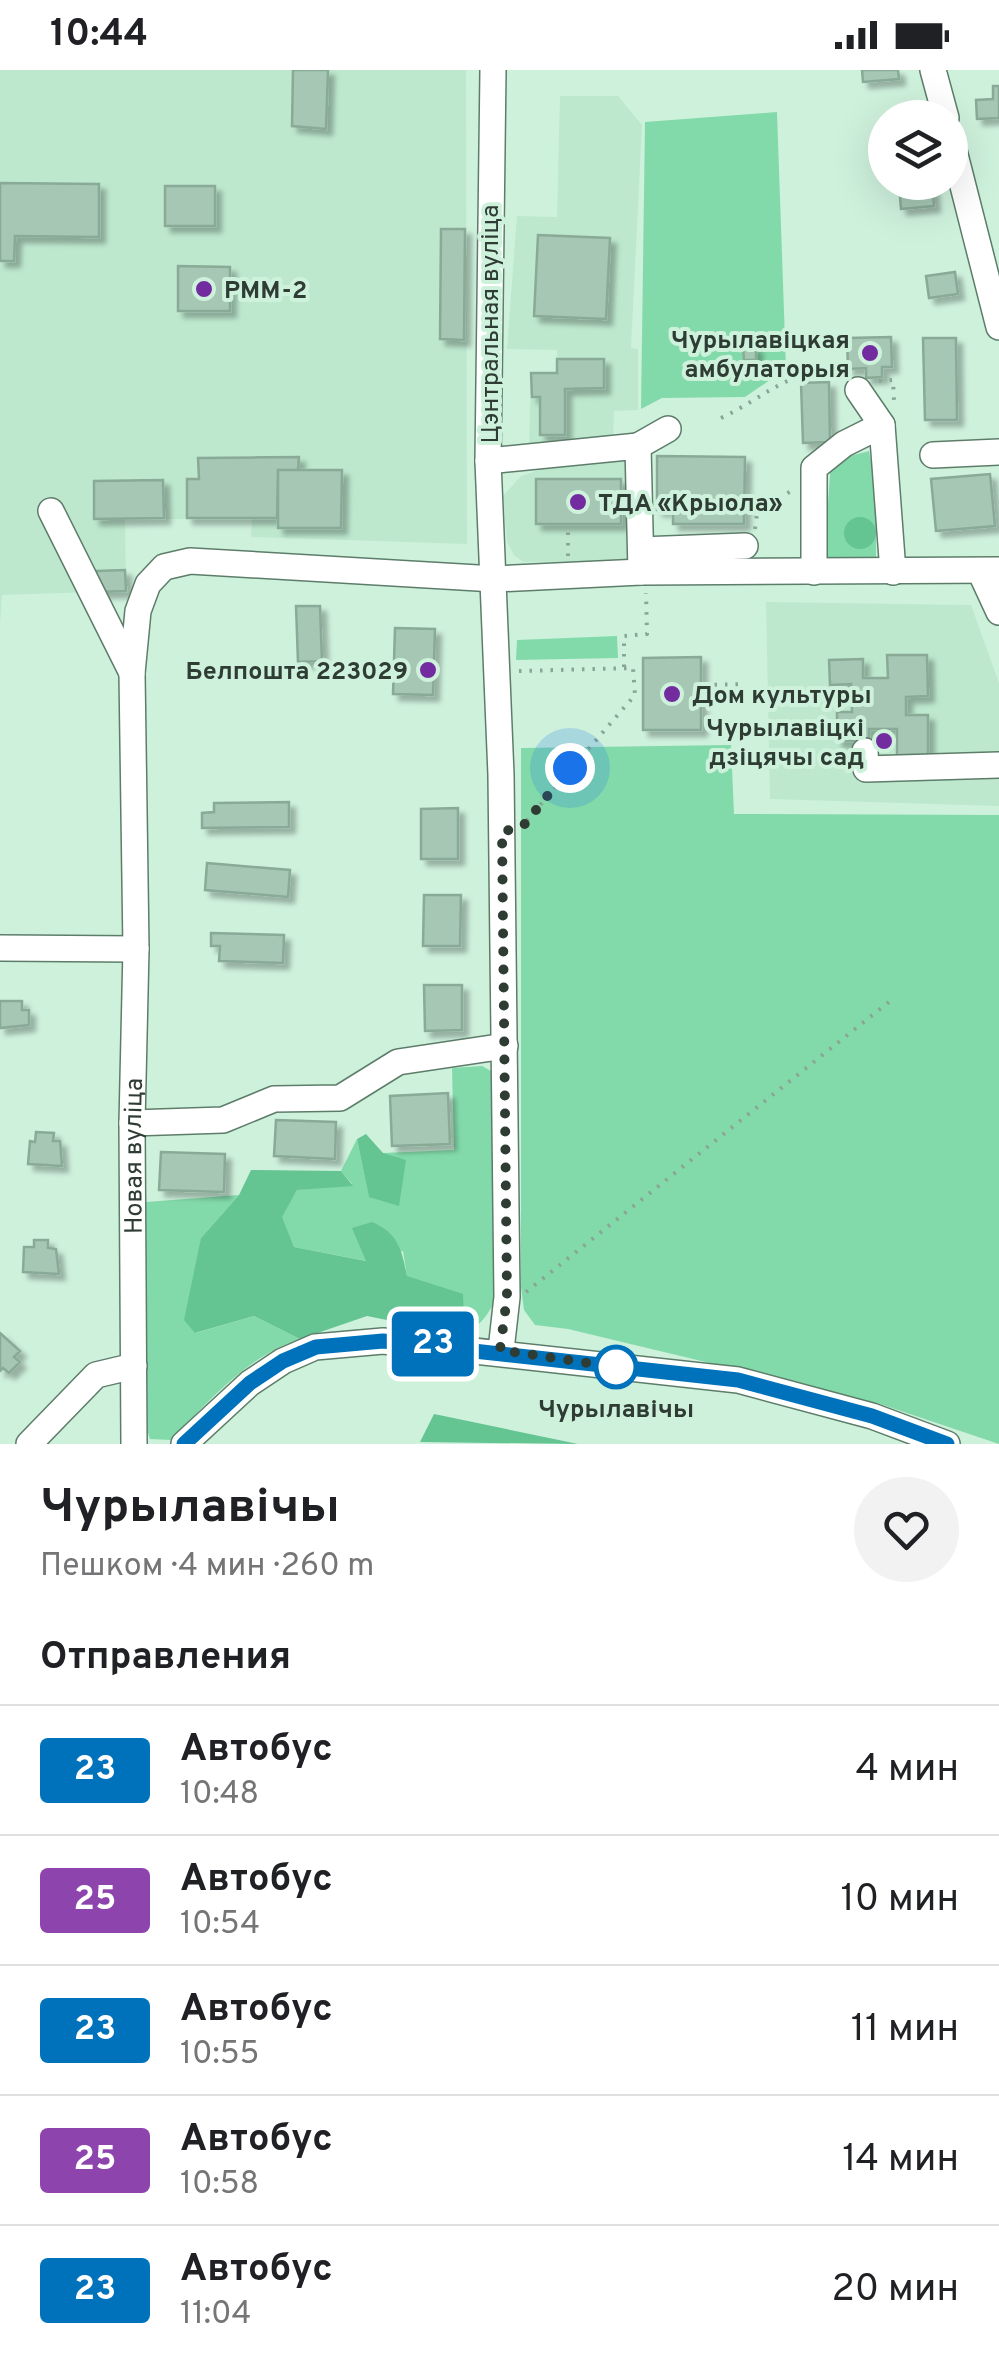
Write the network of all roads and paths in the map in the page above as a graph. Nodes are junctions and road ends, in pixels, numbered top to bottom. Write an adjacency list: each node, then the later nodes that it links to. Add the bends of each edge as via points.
1 (493, 70): 15 (street, Цэнтральная вуліца)
2 (934, 70): 3 (street)
3 (942, 100)
4 (968, 185): 5 (street)
5 (988, 241): 6 (street)
6 (999, 327)
7 (829, 370): 9 (path, via 786,378)
8 (866, 386): 10 (street); 10 (path, via 893,380)
9 (721, 418)
10 (888, 421): 16 (street, via 844,444 814,468); 22 (street)
11 (668, 428): 12 (street)
12 (638, 446): 15 (street); 19 (street)
13 (999, 452): 14 (street)
14 (933, 455)
15 (488, 460): 23 (street, Цэнтральная вуліца)
16 (814, 476): 18 (path, via 757,513); 21 (street)
17 (50, 510): 27 (street)
18 (745, 546): 19 (street)
19 (643, 570): 21 (street); 23 (street); 25 (path, via 647,634 624,636)
20 (990, 570): 22 (street); 24 (street)
21 (814, 572): 22 (street)
22 (894, 572)
23 (494, 579): 26 (street, Цэнтральная вуліца); 27 (street, Новая вуліца, via 177,564 148,584 138,611)
24 (999, 612)
25 (624, 668): 26 (path); 32 (path, via 633,668 635,695 523,826)
26 (499, 672): 32 (street, Цэнтральная вуліца)
27 (132, 673): 34 (street, Новая вуліца)
28 (743, 684): 29 (path)
29 (704, 685)
30 (865, 751): 31 (street, via 866,769)
31 (999, 765)
32 (502, 832): 36 (street, Цэнтральная вуліца)
33 (0, 948): 34 (street)
34 (136, 949): 37 (street, Новая вуліца)
35 (890, 1001): 38 (path, via 532,1290)
36 (504, 1046): 37 (street, via 398,1062 340,1098 274,1099 223,1120); 38 (street, Цэнтральная вуліца)
37 (132, 1123): 40 (street, Новая вуліца)
38 (507, 1297): 39 (street, Цэнтральная вуліца)
39 (500, 1350): 43 (street, via 383,1341 316,1347 250,1383); 44 (street, via 738,1380)
40 (134, 1366): 41 (street, via 96,1375); 42 (street, Новая вуліца)
41 (28, 1444)
42 (134, 1444)
43 (184, 1444)
44 (947, 1444)

